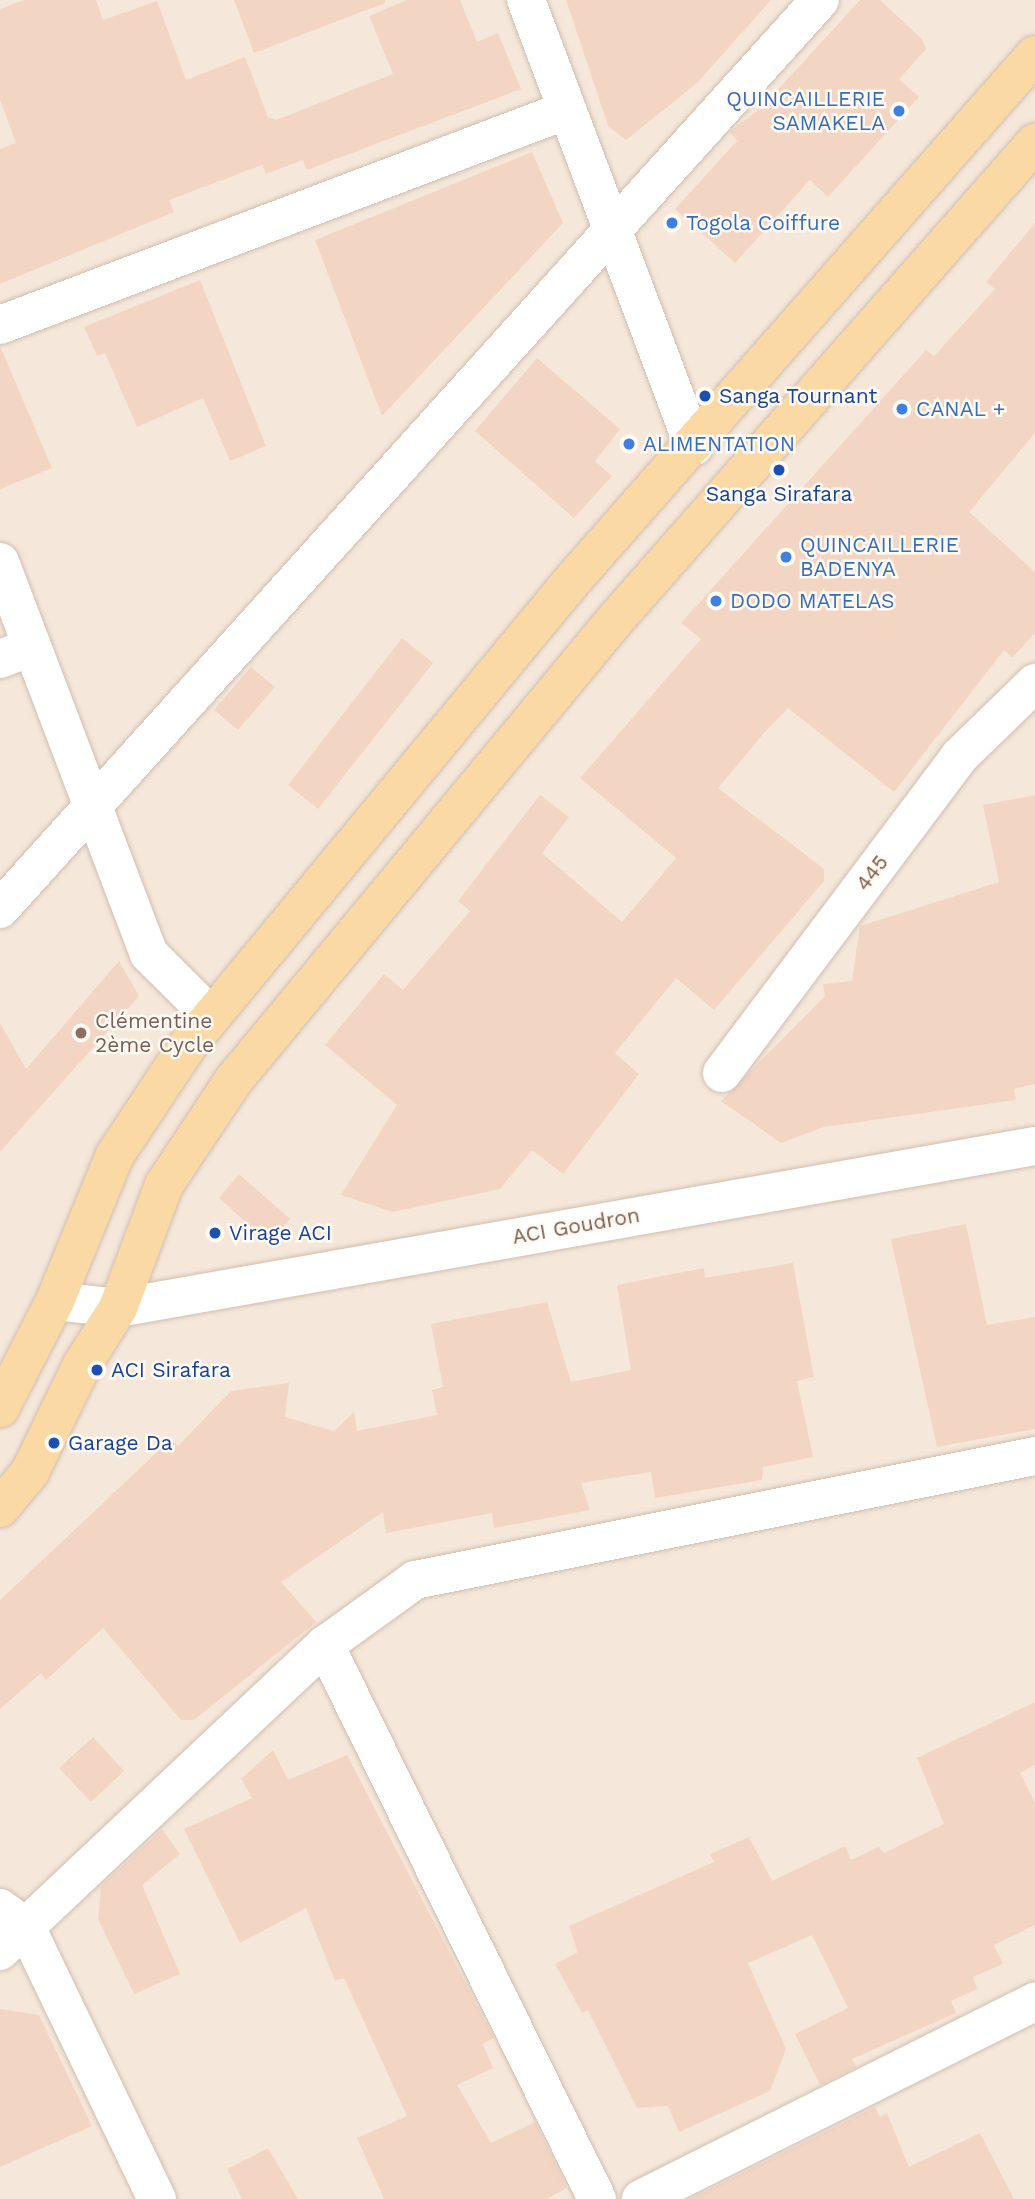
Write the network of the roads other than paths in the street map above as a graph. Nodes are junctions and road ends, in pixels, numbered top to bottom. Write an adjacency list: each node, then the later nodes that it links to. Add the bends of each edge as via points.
1 (526, 0): 4 (street)
2 (820, 0): 6 (street)
3 (1035, 55): 8 (main road)
4 (567, 110): 6 (street); 7 (street)
5 (1035, 143): 19 (main road, via 615,620 233,1081 164,1185)
6 (613, 232): 8 (street); 13 (street)
7 (0, 325)
8 (694, 446): 15 (main road, via 572,582)
9 (0, 562): 10 (street)
10 (16, 653): 13 (street)
11 (1035, 683): 12 (street, 445)
12 (1021, 713): 16 (street, 445, via 960,756)
13 (92, 803): 14 (street); 15 (street, via 149,954)
14 (0, 909)
15 (211, 1016): 18 (main road, via 115,1155)
16 (722, 1073)
17 (1035, 1146): 19 (street, ACI Goudron)
18 (55, 1301): 19 (street, ACI Goudron); 20 (main road)
19 (118, 1308): 22 (main road, via 82,1365 30,1472)
20 (0, 1408)
21 (1035, 1456): 23 (street, via 415,1580)
22 (0, 1508)
23 (325, 1645): 24 (street); 27 (street)
24 (9, 1929): 26 (street)
25 (1035, 2002): 28 (street)
26 (157, 2199)
27 (597, 2199)
28 (640, 2199)

